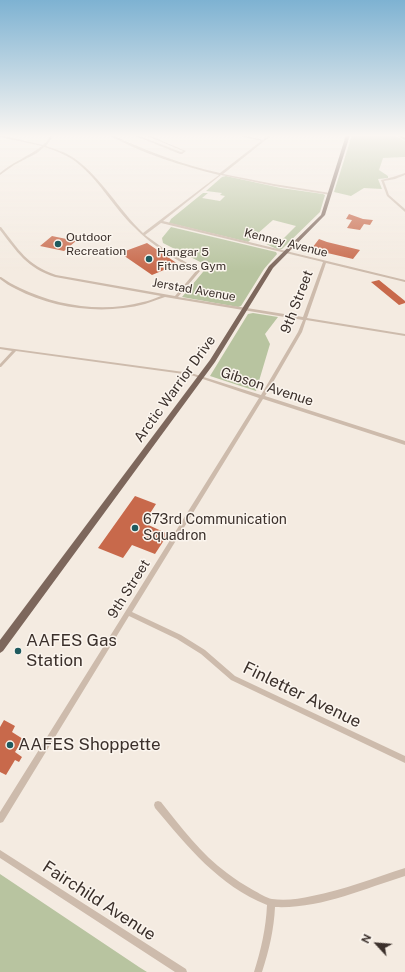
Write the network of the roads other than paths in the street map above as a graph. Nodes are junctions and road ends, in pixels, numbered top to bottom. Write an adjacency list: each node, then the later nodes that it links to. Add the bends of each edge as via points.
1 (95, 180): 10 (street)
2 (214, 180): 8 (street)
3 (251, 180): 6 (street)
4 (334, 180): 6 (main road, Arctic Warrior Drive)
5 (382, 180): 7 (street, via 388,195)
6 (330, 194): 11 (main road, Arctic Warrior Drive, via 322,215)
7 (405, 211)
8 (162, 222): 10 (street); 11 (street, Kenney Avenue)
9 (0, 228): 15 (street, Jerstad Avenue, via 30,265 40,272)
10 (143, 235): 16 (street, via 198,271)
11 (284, 252): 12 (street, Kenney Avenue); 17 (main road, Arctic Warrior Drive, via 271,267)
12 (325, 262): 14 (street, Kenney Avenue); 18 (street, 9th Street)
13 (0, 278): 15 (street, via 14,288 45,301 85,308 130,306)
14 (405, 281)
15 (164, 296): 16 (street, Jerstad Avenue)
16 (176, 297): 17 (street, Jerstad Avenue)
17 (246, 309): 18 (street, Jerstad Avenue); 23 (main road, Arctic Warrior Drive)
18 (306, 319): 19 (street, Jerstad Avenue); 24 (street, 9th Street)
19 (405, 335)
20 (0, 348): 21 (street, Gibson Avenue)
21 (15, 350): 22 (street); 23 (street, Gibson Avenue, via 180,372)
22 (0, 366)
23 (200, 378): 24 (street, Gibson Avenue); 27 (main road, Arctic Warrior Drive)
24 (262, 398): 25 (street, Gibson Avenue); 26 (street, 9th Street)
25 (405, 443)
26 (128, 613): 28 (street, Finletter Avenue, via 179,637 203,652 233,678); 30 (street, 9th Street)
27 (0, 648)
28 (405, 760)
29 (158, 805): 33 (street, via 218,872)
30 (0, 819)
31 (0, 854): 34 (street, Fairchild Avenue)
32 (405, 872): 33 (street, via 309,901)
33 (271, 903): 35 (street, via 266,949)
34 (182, 972)
35 (258, 972)

